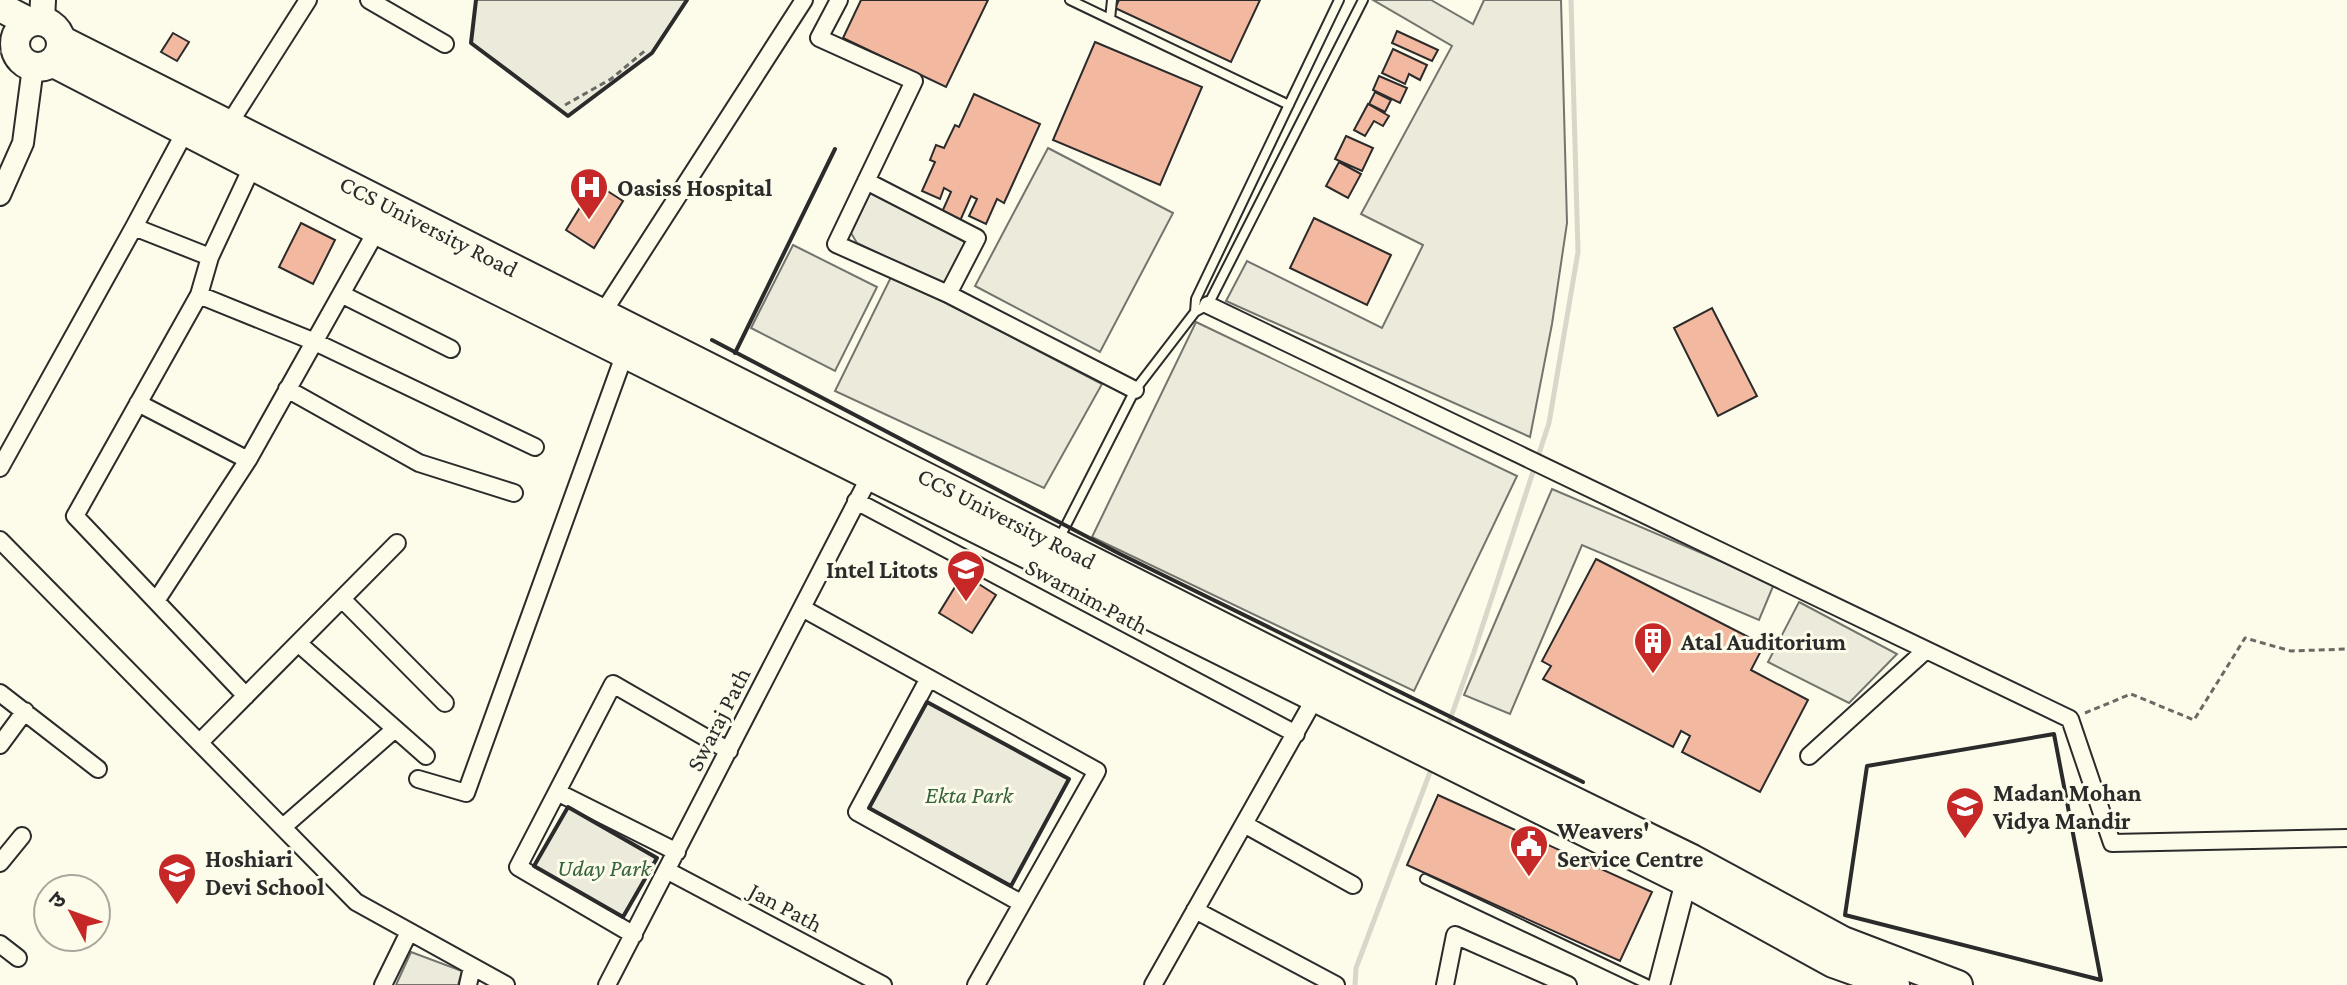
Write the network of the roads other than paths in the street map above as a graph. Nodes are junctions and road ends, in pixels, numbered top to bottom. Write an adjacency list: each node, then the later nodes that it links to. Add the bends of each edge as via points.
1 (308, 0): 14 (street)
2 (369, 0): 12 (street)
3 (804, 0): 26 (street)
4 (839, 0): 17 (street, via 819,38 914,81)
5 (1070, 0): 10 (lane)
6 (1112, 0): 10 (lane)
7 (1339, 0): 13 (lane)
8 (1363, 0): 25 (lane)
9 (0, 7): 11 (highway, CCS University Road)
10 (1110, 19): 13 (lane)
11 (28, 40): 14 (highway, CCS University Road); 15 (highway, CCS University Road); 18 (street, via 23,143)
12 (445, 44)
13 (1289, 105): 25 (lane, via 1196,299)
14 (229, 124): 26 (highway, CCS University Road)
15 (186, 130): 16 (highway, CCS University Road); 19 (street)
16 (253, 165): 20 (highway, CCS University Road); 21 (street)
17 (866, 181): 23 (street, via 977,238); 23 (street, via 836,244)
18 (0, 195)
19 (134, 227): 21 (street); 35 (street)
20 (377, 230): 22 (street); 29 (highway, CCS University Road)
21 (210, 257): 24 (street)
22 (341, 294): 27 (street); 28 (street)
23 (948, 294): 31 (street)
24 (199, 295): 27 (street); 32 (street)
25 (1201, 309): 31 (lane); 46 (street)
26 (602, 314): 41 (highway, CCS University Road)
27 (315, 342): 30 (street); 33 (street)
28 (451, 349)
29 (625, 353): 36 (highway, CCS University Road); 61 (street, via 466,793)
30 (287, 389): 34 (street); 37 (street, via 419,463)
31 (1135, 390): 41 (lane)
32 (138, 403): 34 (street); 43 (street, via 75,516)
33 (535, 447)
34 (248, 460): 43 (street)
35 (0, 468)
36 (871, 474): 38 (street, Swaraj Path); 48 (highway, CCS University Road, via 1053,567)
37 (514, 493)
38 (856, 501): 44 (street, Swaraj Path); 54 (street, Swarnim Path)
39 (0, 540): 55 (street)
40 (397, 543): 42 (street)
41 (1057, 543): 48 (highway, CCS University Road)
42 (342, 599): 45 (street); 51 (street)
43 (156, 601): 50 (street)
44 (802, 608): 47 (street); 57 (street, Swaraj Path)
45 (298, 643): 50 (street); 53 (street)
46 (1926, 650): 59 (street); 66 (street, via 2070,719 2112,843)
47 (929, 678): 73 (street, via 857,812); 73 (street, via 1097,771)
48 (1320, 688): 54 (street); 69 (highway, CCS University Road)
49 (0, 693): 52 (street)
50 (246, 696): 55 (street)
51 (445, 703)
52 (25, 711): 56 (street); 60 (street)
53 (395, 729): 58 (street); 64 (street)
54 (1296, 734): 63 (street)
55 (200, 742): 64 (street)
56 (0, 745)
57 (729, 751): 62 (street, via 613,684); 67 (street, Swaraj Path)
58 (426, 756)
59 (1809, 756)
60 (98, 769)
61 (418, 779)
62 (559, 793): 67 (street); 76 (street, via 518,867)
63 (1244, 824): 72 (street); 74 (street)
64 (283, 827): 75 (street, via 356,902)
65 (22, 836): 68 (street)
66 (2347, 838)
67 (677, 852): 70 (street, Swaraj Path)
68 (0, 863)
69 (1689, 870): 91 (street); 92 (highway, CCS University Road, via 1833,963); 93 (highway, CCS University Road, via 1843,941)
70 (668, 871): 76 (street, Swaraj Path); 84 (street, Jan Path)
71 (1425, 879): 90 (lane)
72 (1353, 885)
73 (1021, 903): 85 (street)
74 (1195, 910): 86 (street); 87 (street)
75 (409, 932): 79 (street); 80 (street)
76 (634, 935): 83 (street, Swaraj Path)
77 (0, 944): 78 (street)
78 (18, 958)
79 (472, 967): 81 (street); 82 (street)
80 (383, 985)
81 (468, 985)
82 (506, 985)
83 (607, 985)
84 (883, 985)
85 (976, 985)
86 (1153, 985)
87 (1336, 985)
88 (1445, 985): 89 (street, via 1455,935)
89 (1568, 985)
90 (1649, 985)
91 (1659, 985)
92 (1895, 985)
93 (1958, 985)

